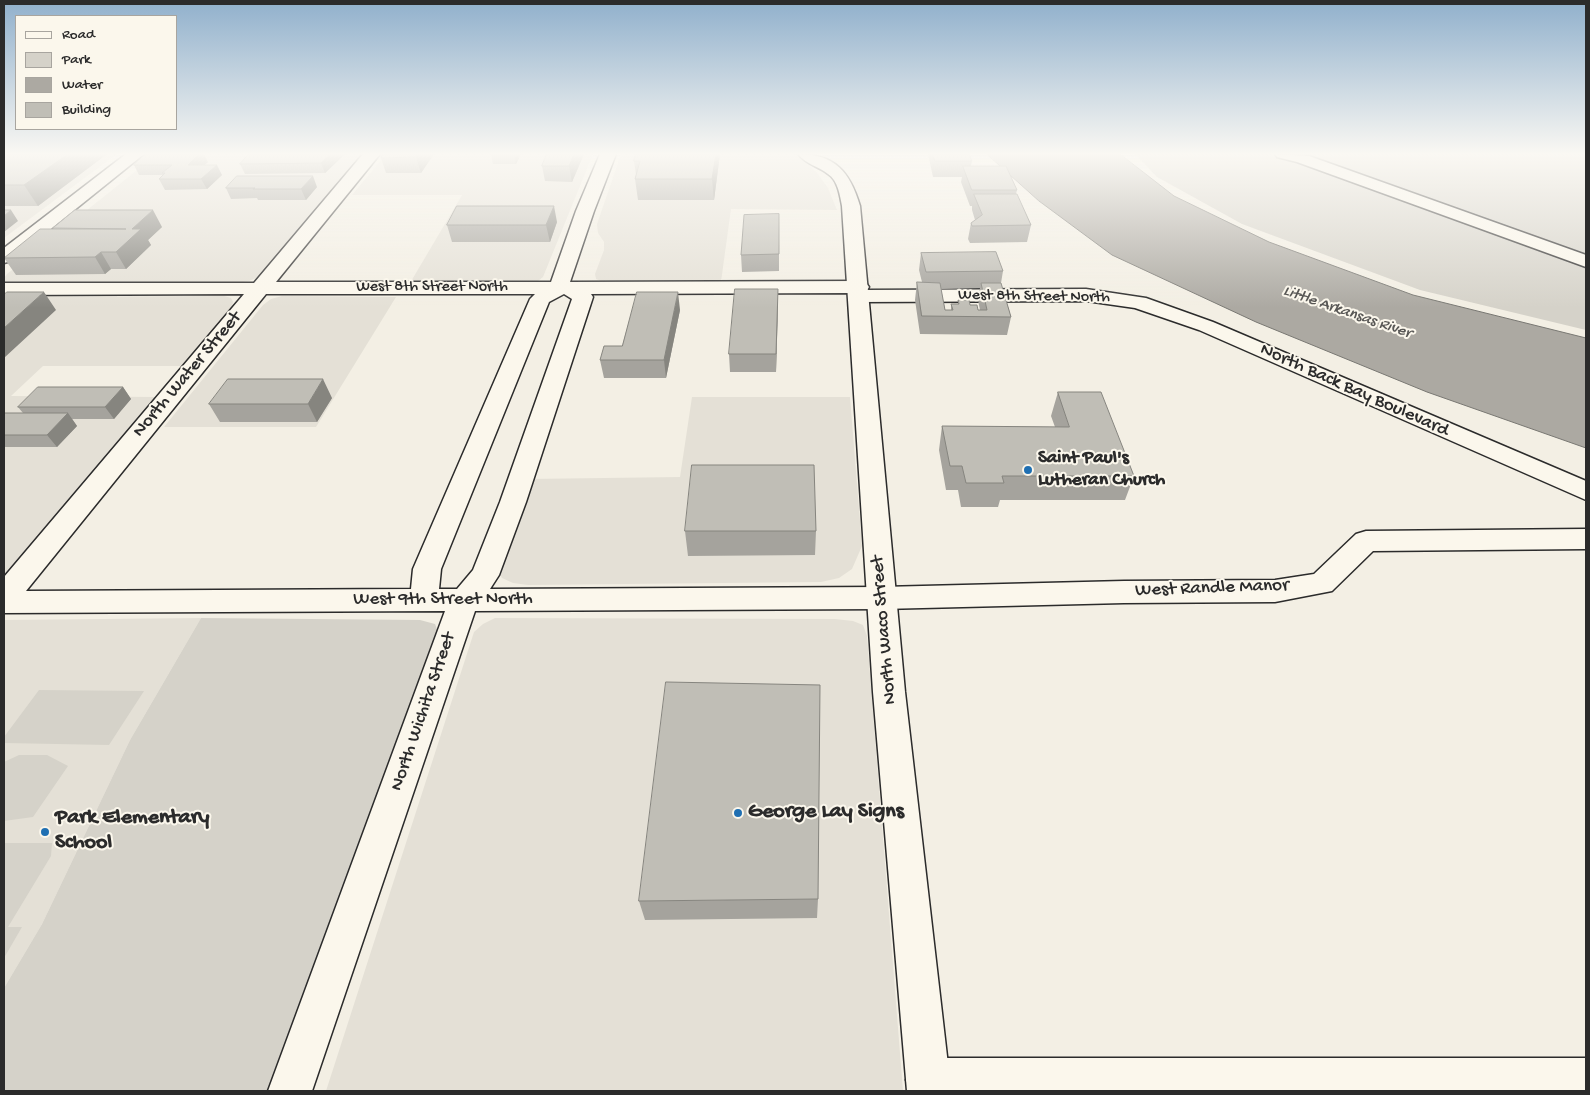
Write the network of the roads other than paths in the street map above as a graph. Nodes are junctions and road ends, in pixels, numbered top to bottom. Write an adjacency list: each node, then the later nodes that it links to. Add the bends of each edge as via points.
1 (71, 205): 6 (street)
2 (329, 205): 8 (street, North Water Street)
3 (587, 205): 9 (street)
4 (851, 205): 11 (street, North Waco Street)
5 (1435, 205): 7 (street)
6 (4, 257)
7 (1586, 261)
8 (260, 288): 9 (street, West 8th Street North); 10 (street, West 8th Street North); 15 (street, North Water Street)
9 (564, 288): 11 (street, West 8th Street North); 17 (street, via 540,299 426,572); 18 (street, North Wichita Street, via 583,297 485,574)
10 (4, 289)
11 (860, 291): 12 (street, West 8th Street North); 16 (street, North Waco Street)
12 (1119, 298): 13 (street, North Back Bay Boulevard, via 1206,326)
13 (1586, 491)
14 (1586, 539): 16 (street, West Randle Manor, via 1366,541 1322,583 1275,591)
15 (4, 597)
16 (882, 598): 18 (street, West 9th Street North); 21 (street, North Waco Street)
17 (424, 600): 18 (street, West 9th Street North); 19 (street, West 9th Street North)
18 (464, 600): 22 (street, North Wichita Street)
19 (4, 602)
20 (1586, 1080): 21 (street)
21 (928, 1086)
22 (290, 1091)

